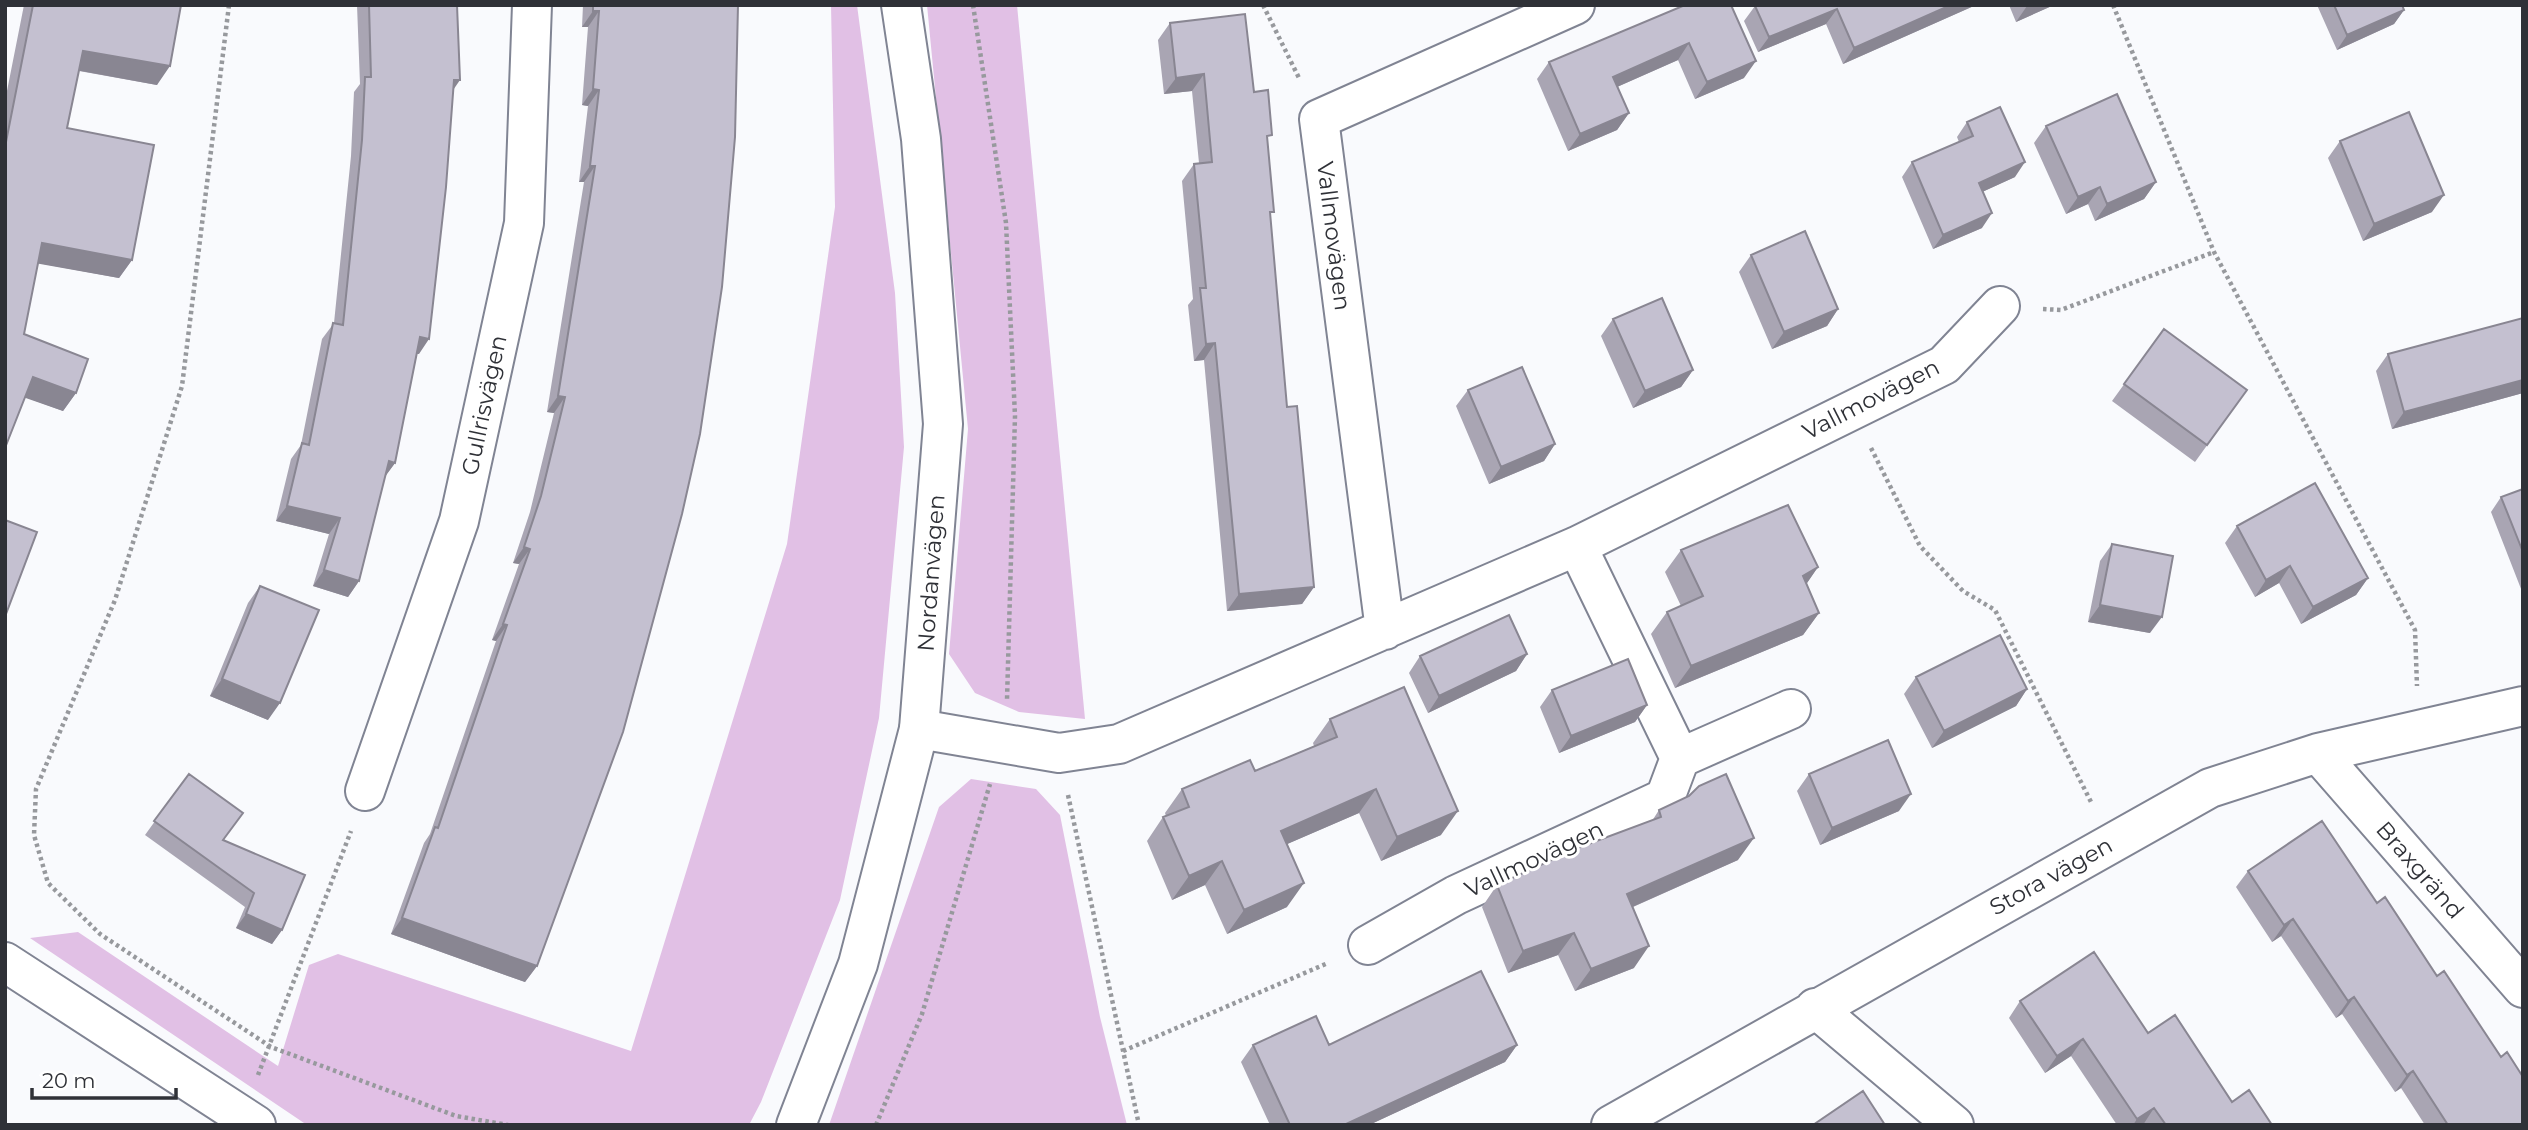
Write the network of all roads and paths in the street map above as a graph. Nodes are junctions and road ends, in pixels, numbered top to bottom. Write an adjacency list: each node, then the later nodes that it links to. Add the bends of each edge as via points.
1 (229, 5): 28 (path, via 182,386 115,600 36,789 34,835 48,883 100,934)
2 (532, 5): 22 (street, Gullrisvägen, via 524,223 459,521)
3 (901, 5): 16 (street, Nordanvägen, via 921,139 943,424)
4 (973, 5): 18 (path, via 1006,223 1015,416)
5 (1263, 5): 8 (path)
6 (1575, 5): 8 (street)
7 (2113, 5): 9 (path)
8 (1319, 120): 13 (street, Vallmovägen)
9 (2214, 252): 10 (path, via 2061,310); 17 (path, via 2415,630)
10 (2000, 306): 11 (street, Vallmovägen, via 1944,365)
11 (1852, 410): 12 (street, Vallmovägen); 23 (path, via 1920,547 1964,591 1995,610)
12 (1577, 546): 13 (street, Vallmovägen); 21 (street)
13 (1385, 630): 19 (street, Vallmovägen, via 1119,744)
14 (2523, 706): 17 (street, Stora vägen)
15 (1791, 709): 21 (street)
16 (919, 729): 18 (street, Vallmovägen); 32 (street, Nordanvägen, via 858,964)
17 (2418, 729): 20 (street, Stora vägen)
18 (1002, 745): 19 (street, Vallmovägen); 33 (path, via 922,1014)
19 (1059, 753): 29 (path)
20 (2318, 753): 23 (street, Stora vägen, via 2210,788); 26 (street, Braxgränd)
21 (1680, 758): 24 (street, Vallmovägen, via 1664,798 1456,895)
22 (365, 791): 28 (path)
23 (2110, 842): 27 (street, Stora vägen)
24 (1368, 945): 29 (path)
25 (5, 962): 30 (street)
26 (2523, 988)
27 (1815, 1009): 35 (street, Stora vägen); 36 (street)
28 (271, 1047): 30 (path); 31 (path, via 456,1116)
29 (1123, 1051): 34 (path)
30 (242, 1121)
31 (509, 1125)
32 (796, 1125)
33 (876, 1125)
34 (1139, 1125)
35 (1611, 1125)
36 (1954, 1125)

